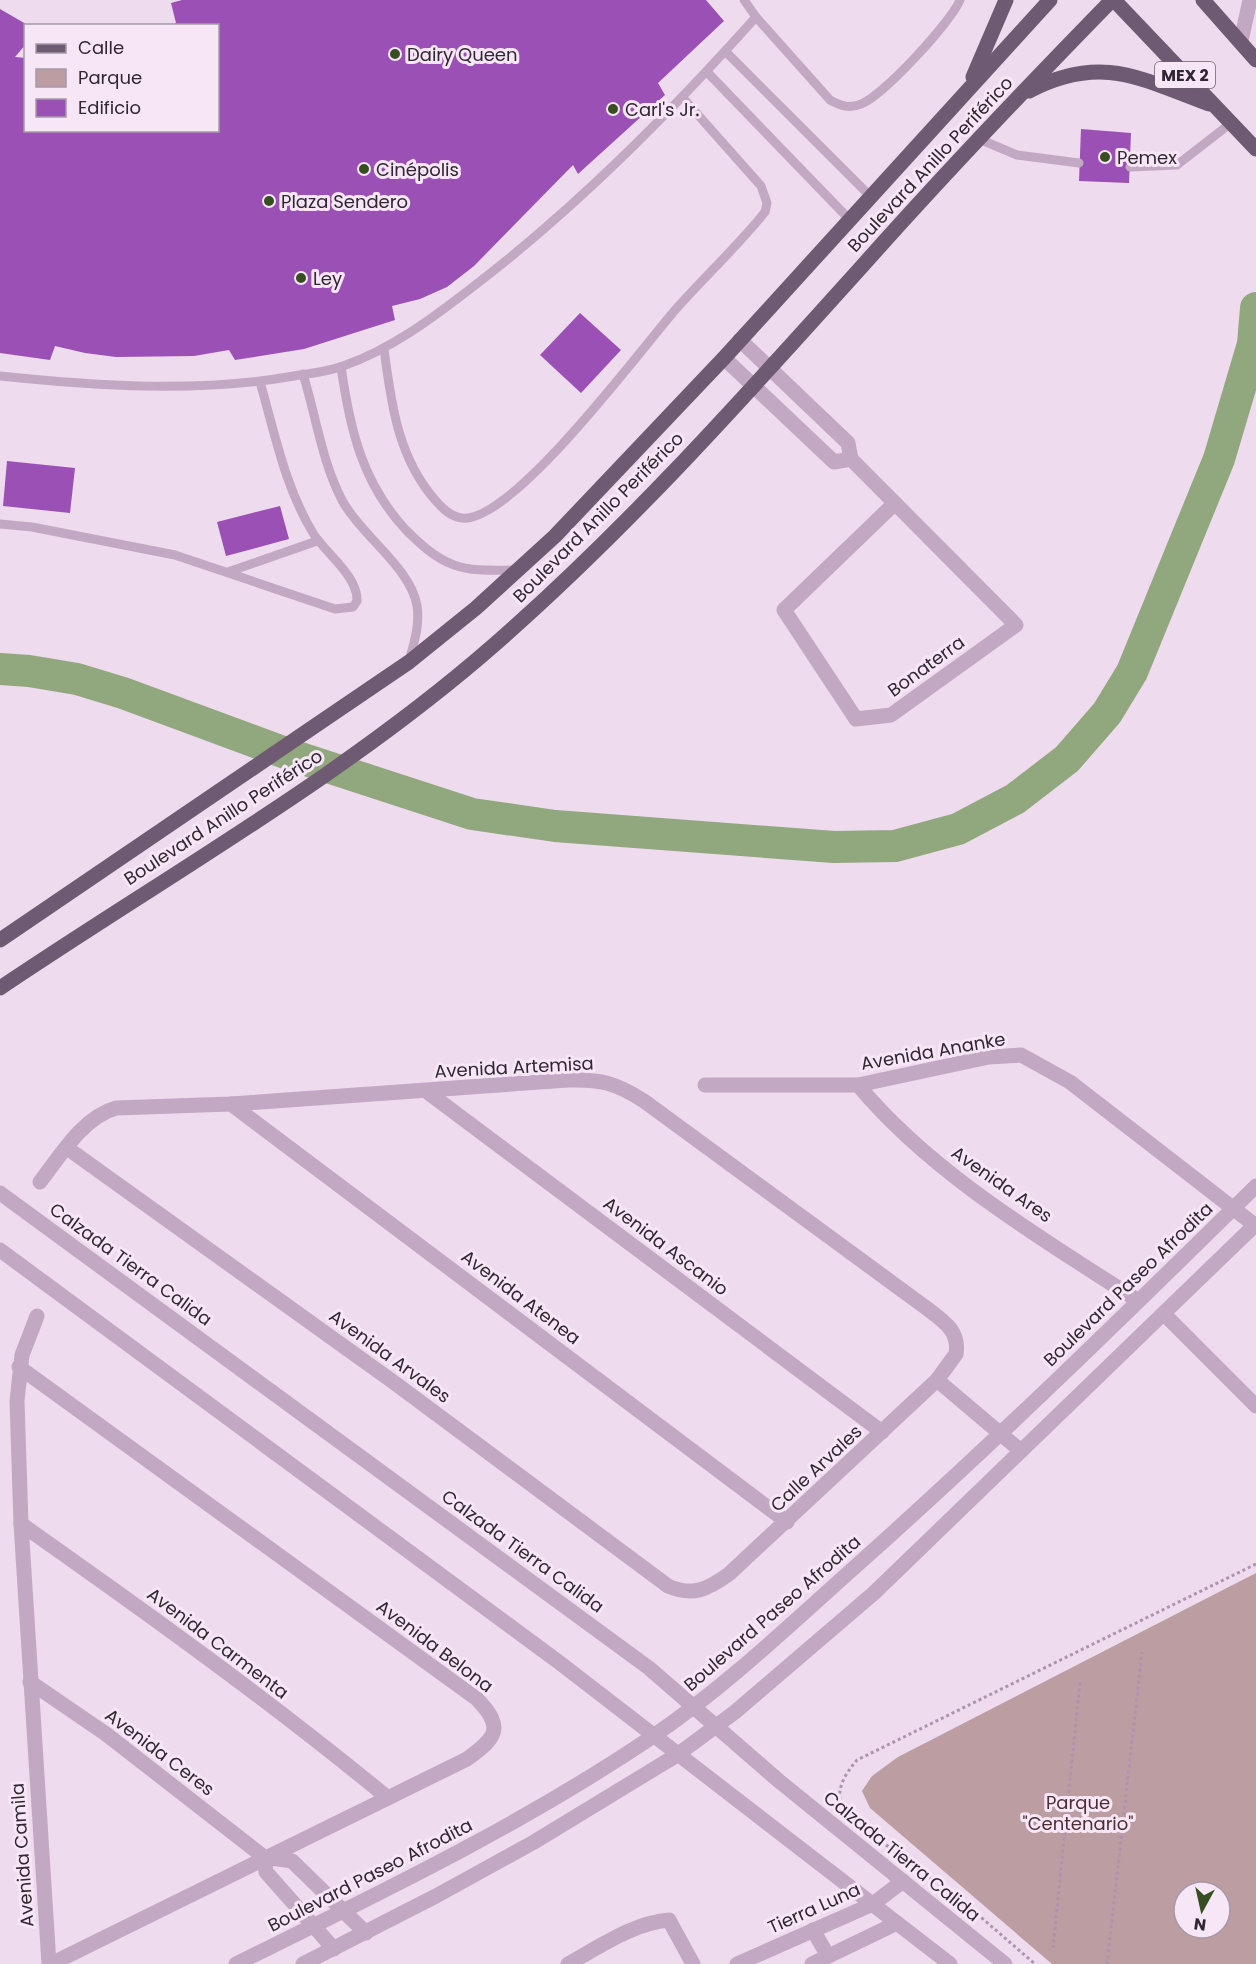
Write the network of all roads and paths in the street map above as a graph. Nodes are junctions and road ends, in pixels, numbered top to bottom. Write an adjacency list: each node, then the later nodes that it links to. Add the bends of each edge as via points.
1 (744, 0): 8 (lane)
2 (960, 0): 8 (lane, via 947,23 877,95 852,107 830,100)
3 (1006, 0): 13 (main road)
4 (1050, 0): 13 (main road, Boulevard Anillo Periférico)
5 (1113, 0): 14 (main road, Boulevard Anillo Periférico); 16 (main road, MEX 2)
6 (1203, 0): 9 (main road)
7 (1250, 0): 9 (street)
8 (756, 17): 10 (lane)
9 (1241, 41): 11 (main road)
10 (726, 52): 12 (lane); 22 (lane)
11 (1256, 60)
12 (707, 72): 15 (lane); 23 (lane)
13 (965, 92): 22 (main road, Boulevard Anillo Periférico)
14 (1018, 96): 16 (main road, via 1051,79 1076,72 1103,71); 18 (main road, Boulevard Anillo Periférico)
15 (683, 98): 25 (lane, via 500,267); 25 (lane, via 761,186 767,203 765,212 675,310 582,423 497,505 474,518 463,519 453,516 430,494 402,445)
16 (1213, 105): 17 (main road, MEX 2)
17 (1231, 123): 19 (main road, MEX 2); 21 (lane, via 1177,165)
18 (980, 139): 20 (lane, via 1017,155); 28 (main road, Boulevard Anillo Periférico)
19 (1256, 149)
20 (1079, 163)
21 (1130, 167)
22 (871, 197): 23 (main road, Boulevard Anillo Periférico)
23 (850, 220): 24 (main road, Boulevard Anillo Periférico)
24 (740, 340): 26 (main road, Boulevard Anillo Periférico); 28 (street)
25 (384, 349): 27 (lane)
26 (724, 358): 32 (street); 39 (main road, Boulevard Anillo Periférico)
27 (341, 367): 29 (lane); 39 (lane, via 360,458 373,487 392,514 439,559 456,566)
28 (772, 369): 32 (main road, Boulevard Anillo Periférico); 33 (street)
29 (303, 374): 31 (lane); 41 (lane, via 342,501 413,591 417,629)
30 (0, 376): 31 (lane, via 142,385)
31 (260, 381): 38 (lane, via 290,491)
32 (755, 386): 34 (street); 43 (main road, Boulevard Anillo Periférico, via 594,554 489,649 366,747)
33 (810, 406): 34 (street); 35 (street, via 848,443)
34 (793, 422): 35 (street, via 834,462)
35 (850, 459): 36 (street, Bonaterra)
36 (895, 503): 36 (street, Bonaterra, via 1016,625 891,715 856,719 784,610)
37 (0, 524): 40 (lane, via 147,548)
38 (317, 541): 40 (lane); 40 (lane, via 354,585 357,601 353,607 335,609)
39 (518, 570): 41 (main road, Boulevard Anillo Periférico)
40 (228, 572)
41 (409, 662): 42 (main road, Boulevard Anillo Periférico)
42 (0, 940)
43 (0, 988)
44 (705, 1085): 45 (street, Avenida Ananke)
45 (858, 1085): 52 (street, Avenida Ananke, via 989,1057 1021,1055 1070,1082); 55 (street, Avenida Ares, via 906,1137 961,1181)
46 (426, 1091): 47 (street, Avenida Artemisa); 58 (street, Avenida Artemisa, via 568,1080 604,1081 621,1086 947,1324 956,1340); 62 (street, Avenida Ascanio)
47 (231, 1104): 48 (street, Avenida Artemisa, via 129,1106 103,1112); 65 (street, Avenida Atenea)
48 (67, 1148): 49 (street, Avenida Artemisa); 68 (street, Avenida Arvales, via 392,1381 668,1586)
49 (40, 1182)
50 (1256, 1186): 52 (street, Boulevard Paseo Afrodita)
51 (0, 1193): 72 (street, Calzada Tierra Calida, via 596,1629)
52 (1234, 1207): 53 (street, Avenida Ananke); 55 (street, Boulevard Paseo Afrodita)
53 (1256, 1225): 56 (street)
54 (0, 1250): 74 (street)
55 (1137, 1300): 63 (street, Boulevard Paseo Afrodita)
56 (1164, 1314): 61 (street); 64 (street)
57 (37, 1316): 59 (street, Avenida Camila)
58 (956, 1354): 60 (street, Calle Arvales)
59 (19, 1367): 66 (street, Avenida Camila); 76 (street, Avenida Belona, via 477,1699 489,1712 495,1729 486,1745 467,1759)
60 (937, 1380): 62 (street, Calle Arvales); 63 (street)
61 (1256, 1406)
62 (882, 1432): 65 (street, Calle Arvales)
63 (1002, 1434): 64 (street); 72 (street, Boulevard Paseo Afrodita, via 747,1664)
64 (1021, 1451): 73 (street, via 874,1593)
65 (787, 1522): 68 (street, Calle Arvales, via 729,1574 702,1591)
66 (21, 1524): 70 (street, Avenida Camila); 76 (street, Avenida Carmenta, via 155,1618)
67 (1256, 1564): 77 (path, via 857,1760 843,1776 840,1798)
68 (690, 1593)
69 (1142, 1652): 101 (path)
70 (30, 1682): 79 (street, Avenida Ceres, via 106,1734); 91 (street, Avenida Camila)
71 (1080, 1682): 87 (path)
72 (694, 1706): 73 (street, Calzada Tierra Calida); 74 (street, Boulevard Paseo Afrodita)
73 (716, 1726): 75 (street); 80 (street, Calzada Tierra Calida)
74 (654, 1736): 75 (street); 82 (street, Boulevard Paseo Afrodita, via 446,1861)
75 (677, 1755): 81 (street); 86 (street, via 534,1842)
76 (388, 1798): 79 (street, Avenida Belona)
77 (846, 1816)
78 (879, 1839): 100 (path)
79 (264, 1857): 82 (street, Avenida Ceres, via 292,1861); 84 (street, Avenida Ceres, via 266,1872); 91 (street, Avenida Belona)
80 (903, 1881): 81 (street, Tierra Luna); 99 (street, Calzada Tierra Calida)
81 (873, 1904): 83 (street); 85 (street, Tierra Luna)
82 (346, 1911): 84 (street, Boulevard Paseo Afrodita); 86 (street, Avenida Ceres)
83 (897, 1923): 89 (street); 98 (street)
84 (315, 1927): 88 (street, Avenida Ceres); 92 (street, Boulevard Paseo Afrodita)
85 (813, 1930): 89 (street); 90 (street, Tierra Luna)
86 (366, 1933): 88 (street)
87 (1053, 1948)
88 (334, 1949): 93 (street)
89 (828, 1956): 97 (street)
90 (757, 1960): 96 (street, Tierra Luna)
91 (50, 1964)
92 (236, 1964)
93 (303, 1964)
94 (568, 1964): 95 (street, via 636,1928 669,1920)
95 (693, 1964)
96 (738, 1964)
97 (812, 1964)
98 (950, 1964)
99 (1005, 1964)
100 (1035, 1964)
101 (1107, 1964)

